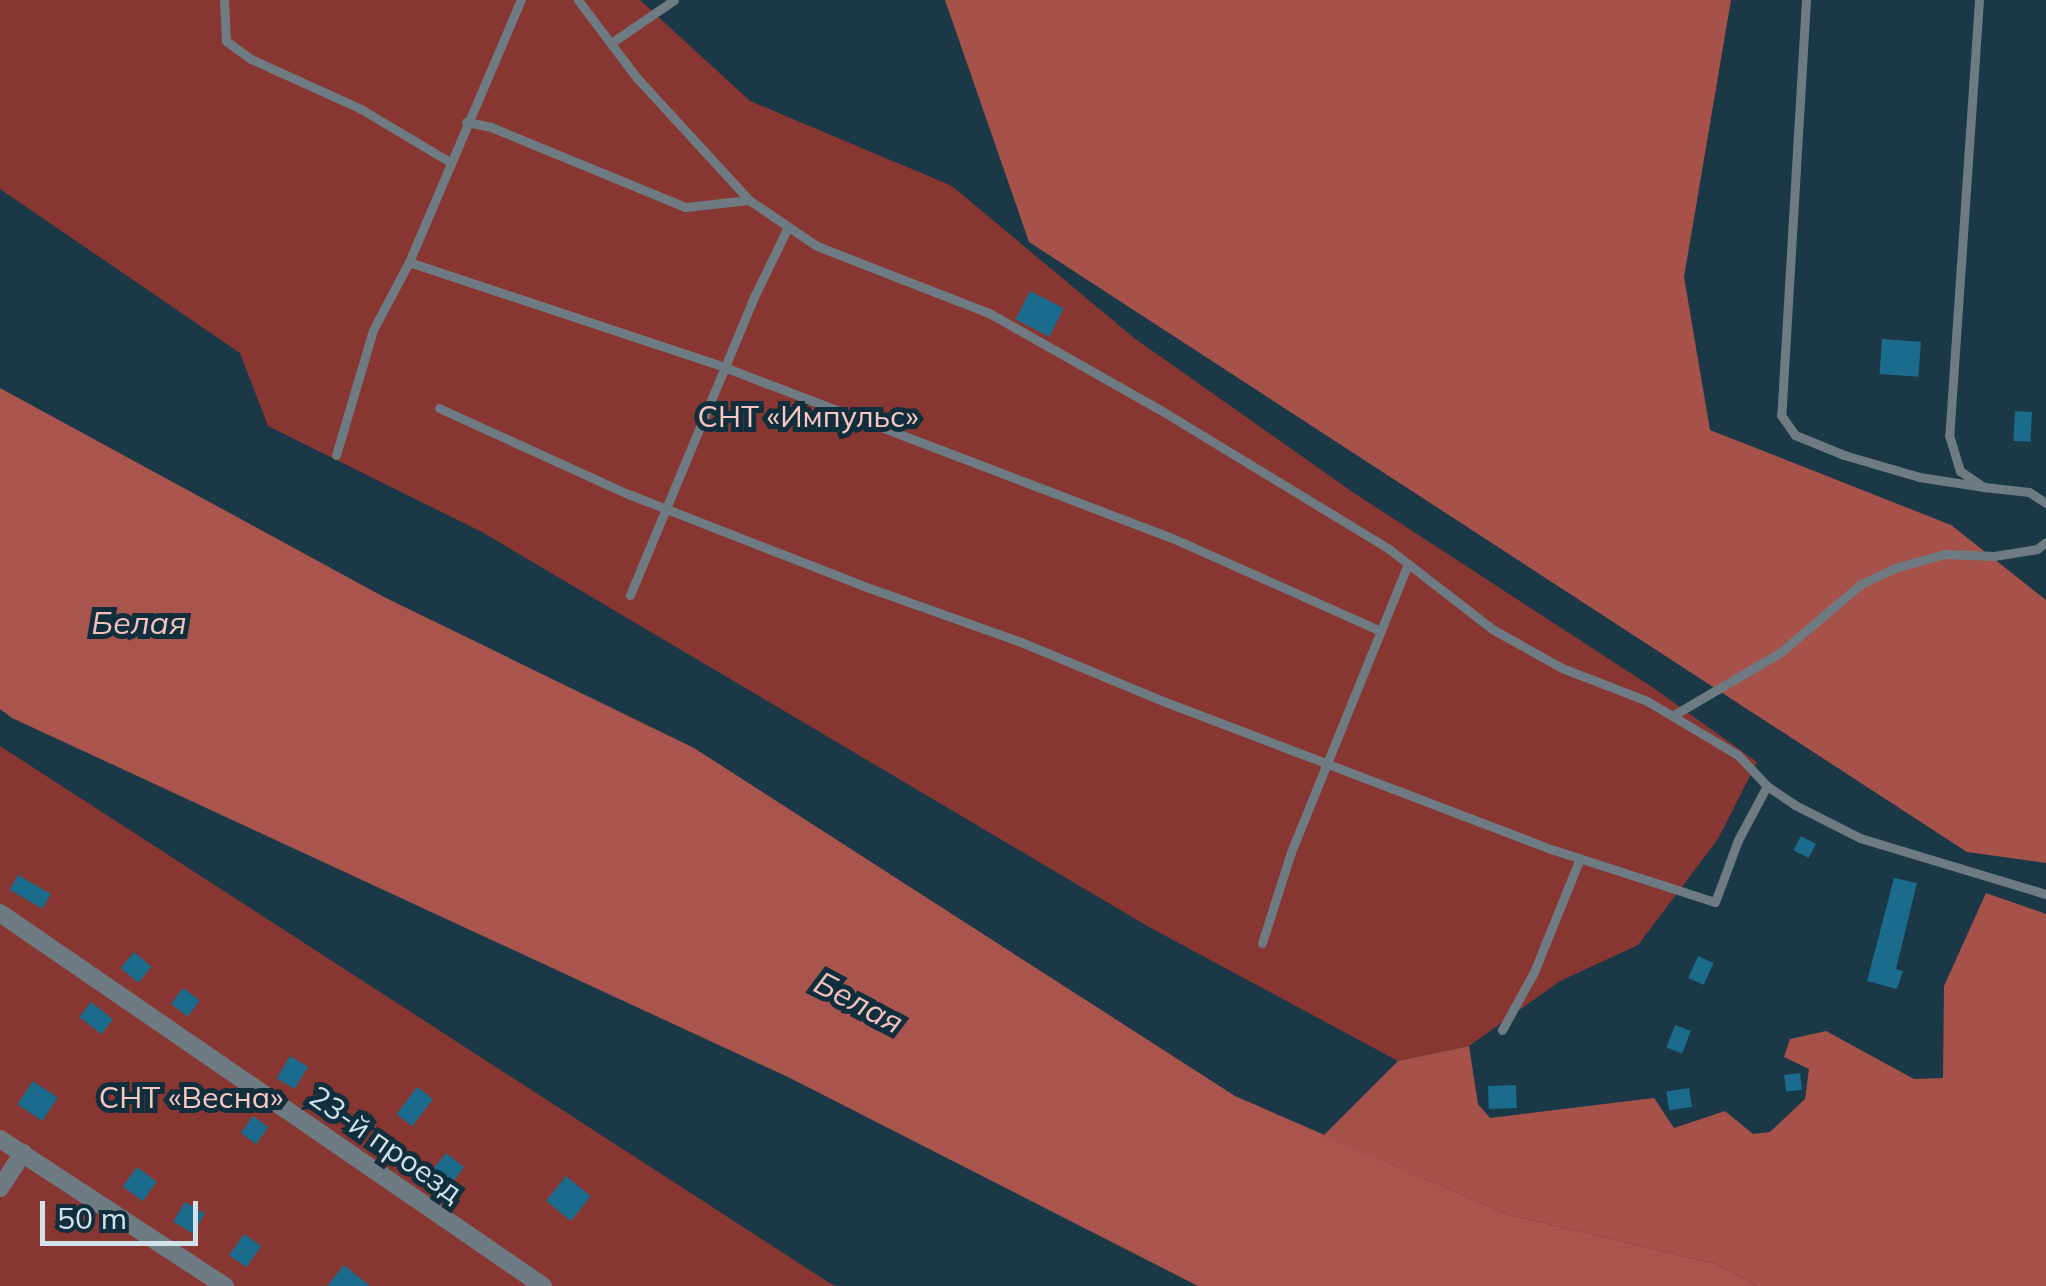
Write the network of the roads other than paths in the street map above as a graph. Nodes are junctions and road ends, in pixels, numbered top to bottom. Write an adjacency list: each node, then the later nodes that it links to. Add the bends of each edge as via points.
1 (224, 0): 9 (lane, via 226,41 251,59 362,109)
2 (521, 0): 8 (lane)
3 (578, 0): 7 (lane)
4 (674, 0): 7 (lane)
5 (1806, 0): 16 (lane, via 1781,415 1795,435 1844,454 1919,477)
6 (1980, 0): 16 (lane, via 1949,435 1960,471)
7 (610, 43): 10 (lane)
8 (466, 122): 9 (lane); 10 (lane, via 685,207)
9 (450, 162): 12 (lane)
10 (749, 200): 11 (lane)
11 (788, 227): 13 (lane); 20 (lane, via 817,246 989,313 1159,409)
12 (410, 262): 13 (lane); 15 (lane, via 373,330)
13 (724, 367): 18 (lane); 22 (lane, via 1172,538)
14 (438, 408): 18 (lane)
15 (336, 455)
16 (1984, 487): 17 (lane, via 2029,492)
17 (2046, 503)
18 (667, 508): 21 (lane); 24 (lane)
19 (2046, 542): 23 (lane, via 1994,556 1944,554 1878,576 1781,652)
20 (1408, 564): 22 (lane); 23 (lane, via 1492,629)
21 (630, 595)
22 (1379, 630): 24 (lane)
23 (1672, 716): 25 (lane, via 1738,754)
24 (1328, 762): 26 (lane); 29 (lane)
25 (1767, 786): 26 (lane, via 1715,902); 27 (lane, via 1860,838)
26 (1580, 858): 30 (lane, via 1534,972)
27 (2046, 894)
28 (0, 912): 35 (street, 23-й проезд)
29 (1262, 943)
30 (1502, 1030)
31 (0, 1139): 32 (street)
32 (23, 1154): 33 (street); 34 (street)
33 (0, 1188)
34 (225, 1286)
35 (543, 1286)

